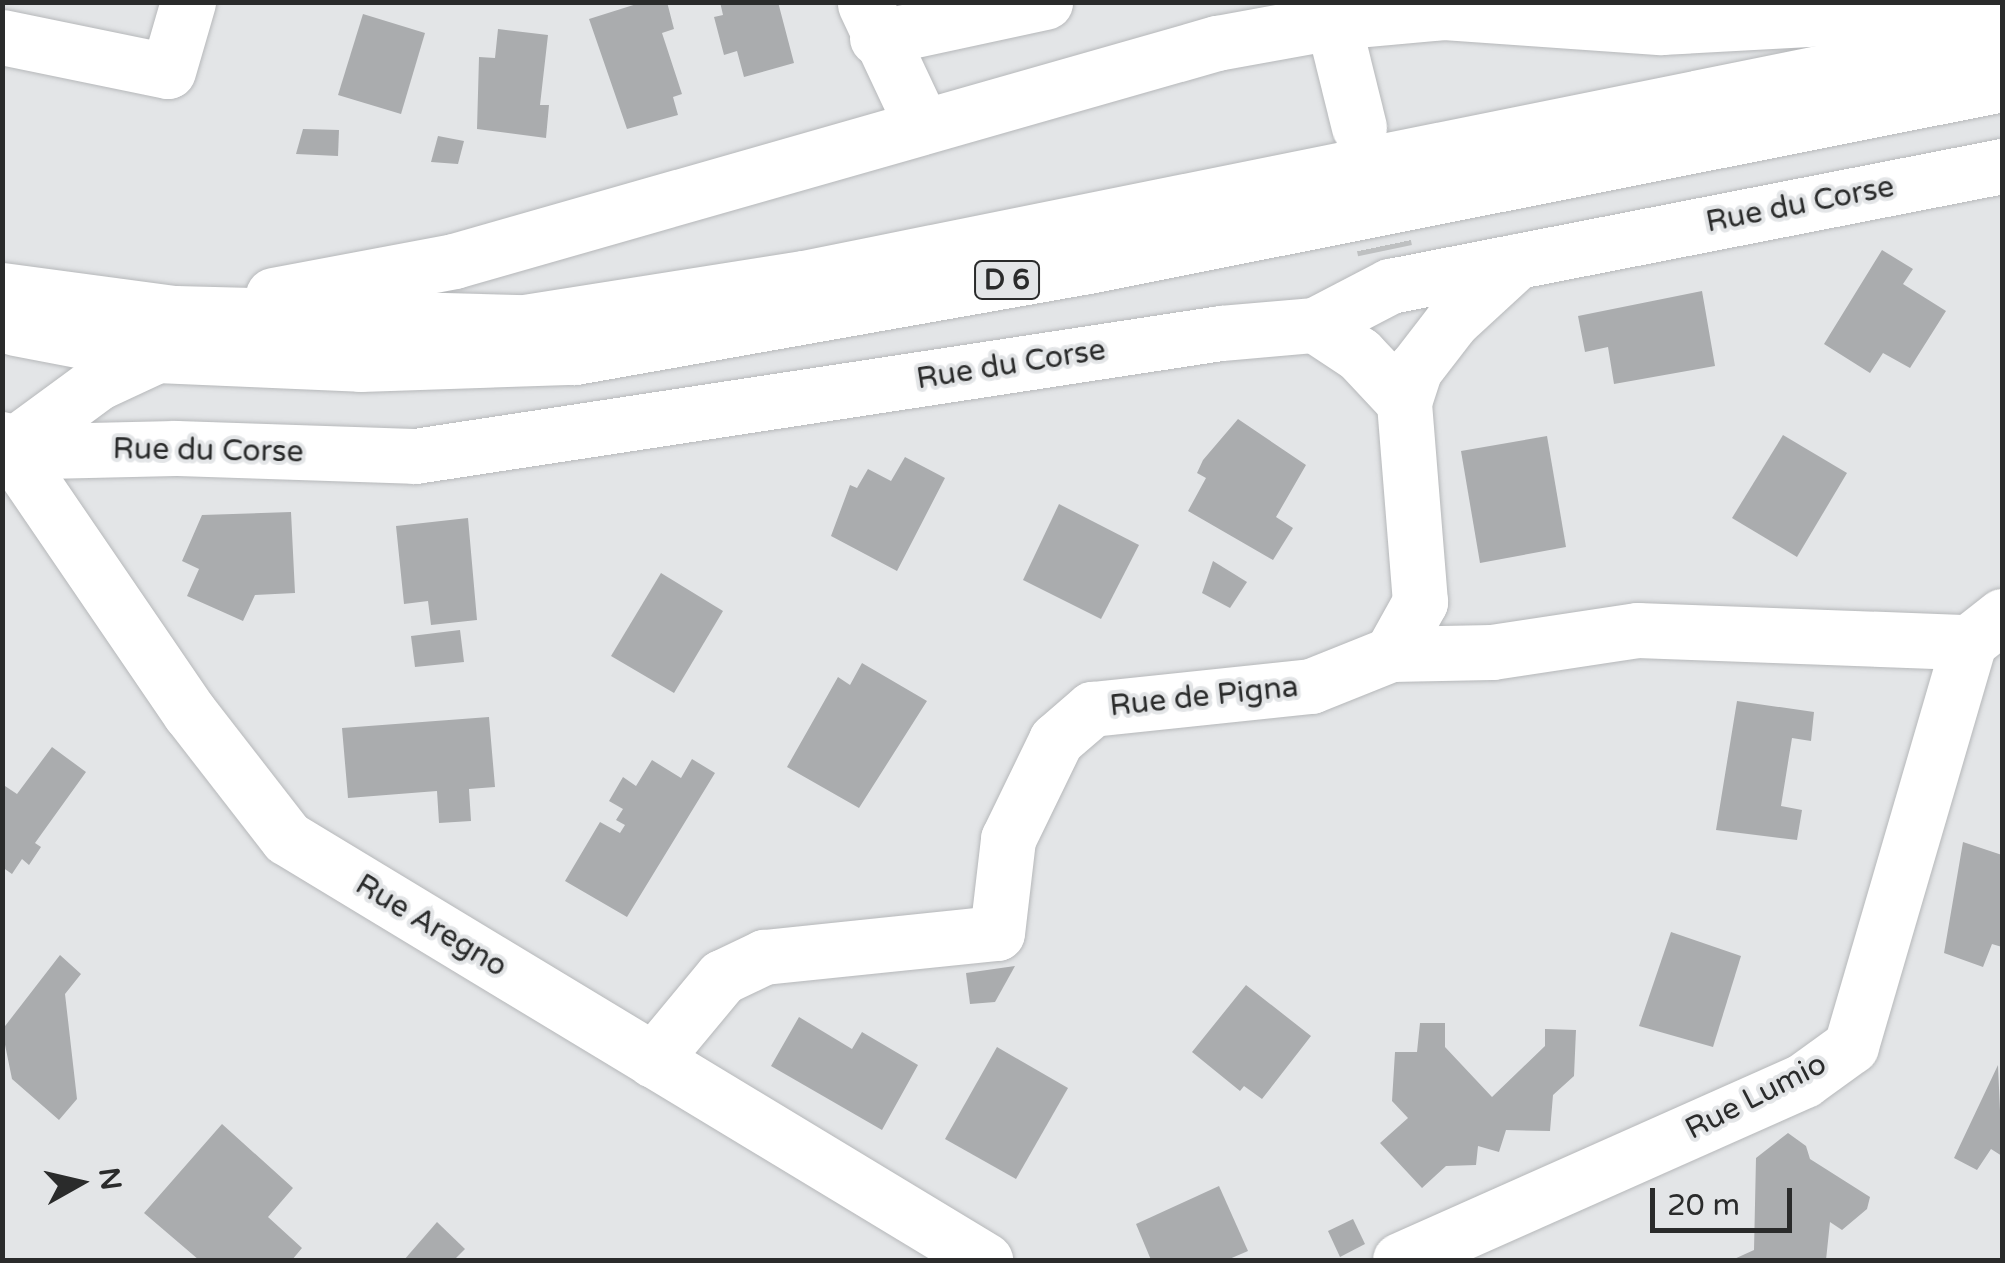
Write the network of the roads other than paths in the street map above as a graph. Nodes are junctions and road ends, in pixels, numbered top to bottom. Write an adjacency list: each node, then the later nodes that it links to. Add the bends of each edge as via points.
1 (188, 2): 7 (street, via 168,71)
2 (1045, 2): 3 (street)
3 (871, 20): 9 (street)
4 (2002, 20): 5 (street, via 1923,13 1661,27 1444,12)
5 (1333, 22): 9 (street, via 1218,42); 10 (street)
6 (2002, 36): 16 (street, D 6, via 804,278 525,322)
7 (2, 37)
8 (2002, 84): 16 (street, D 6, via 1088,266 575,357 360,364)
9 (921, 124): 16 (street, via 454,261)
10 (1359, 126)
11 (2002, 166): 12 (street, Rue du Corse)
12 (1519, 259): 14 (street, Rue du Corse, via 1388,268); 17 (street, via 1452,322 1415,369)
13 (2, 290): 16 (street, D 6)
14 (1315, 325): 17 (street, via 1359,354); 18 (street, Rue du Corse, via 1221,333 415,456)
15 (2, 326): 16 (street, D 6)
16 (166, 334): 18 (street)
17 (1404, 402): 20 (street, via 1420,602)
18 (5, 446): 21 (street, Rue Aregno, via 286,838)
19 (1986, 629): 20 (street, via 1637,630 1492,652); 23 (street, Rue Lumio, via 1851,1046 1804,1080)
20 (1391, 654): 21 (street, Rue de Pigna, via 1311,686 1092,709 1056,740 1008,839 997,933 764,957 722,977)
21 (653, 1060): 22 (street, Rue Aregno)
22 (985, 1260)
23 (1400, 1260)

